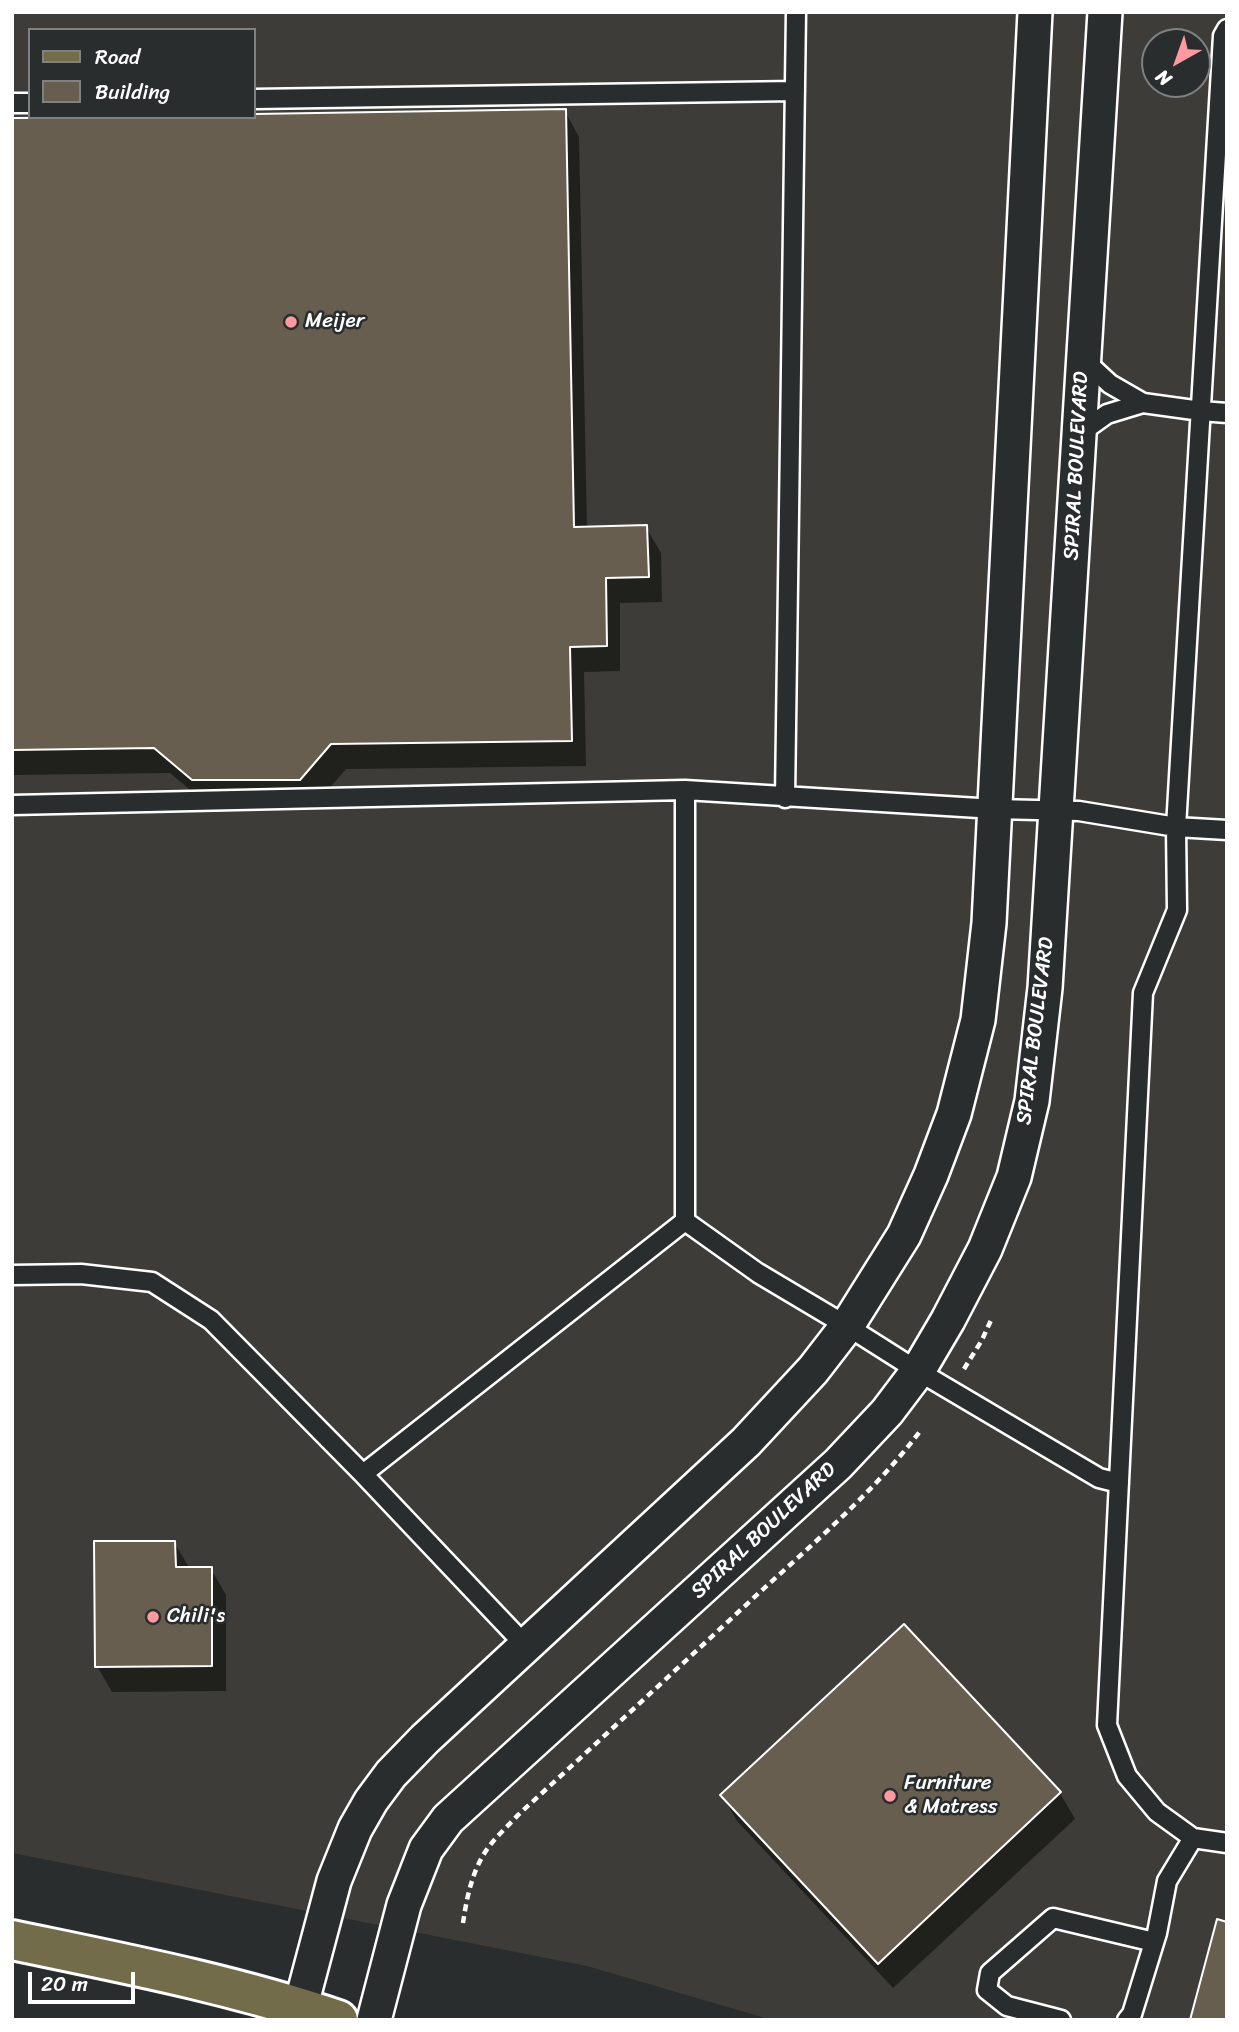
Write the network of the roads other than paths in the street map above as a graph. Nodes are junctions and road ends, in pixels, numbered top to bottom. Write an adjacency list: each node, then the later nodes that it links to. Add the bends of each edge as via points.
1 (796, 12): 5 (lane)
2 (1035, 12): 15 (street)
3 (1105, 12): 7 (street, SPIRAL BOULEVARD)
4 (1227, 29): 9 (lane, via 1223,36)
5 (795, 90): 6 (lane); 13 (lane)
6 (256, 99)
7 (1084, 360): 8 (lane, via 1110,384); 11 (street, SPIRAL BOULEVARD)
8 (1143, 402): 9 (lane); 11 (lane, via 1107,414)
9 (1201, 411): 10 (lane); 17 (lane)
10 (1227, 413)
11 (1079, 434): 16 (street, SPIRAL BOULEVARD)
12 (685, 790): 13 (lane); 14 (lane); 19 (lane)
13 (785, 797): 15 (lane)
14 (12, 805)
15 (995, 809): 16 (lane); 21 (street, via 978,1020 954,1114 904,1235)
16 (1056, 811): 17 (lane); 22 (street, SPIRAL BOULEVARD, via 1032,1101 1014,1177 985,1249)
17 (1177, 827): 18 (lane); 24 (lane, via 1177,910 1143,993)
18 (1227, 830)
19 (685, 1221): 21 (lane, via 758,1273); 23 (lane)
20 (12, 1275): 23 (lane, via 81,1274 152,1282 211,1320)
21 (848, 1326): 22 (lane); 25 (street, via 746,1442)
22 (918, 1371): 24 (lane, via 1100,1478); 32 (street, SPIRAL BOULEVARD, via 838,1464 448,1819 426,1849 404,1905)
23 (363, 1474): 25 (lane)
24 (1119, 1483): 26 (lane, via 1107,1725 1127,1776 1157,1812)
25 (526, 1646): 30 (street, via 425,1739 371,1801 334,1881)
26 (1193, 1838): 27 (lane); 29 (lane, via 1167,1881)
27 (1227, 1843)
28 (12, 1940): 30 (main road, via 189,1977)
29 (1154, 1942): 33 (lane, via 1054,1918 990,1973 987,1990 1007,2006); 34 (lane)
30 (298, 2013): 31 (main road)
31 (338, 2020)
32 (374, 2020)
33 (1061, 2020)
34 (1128, 2020)

